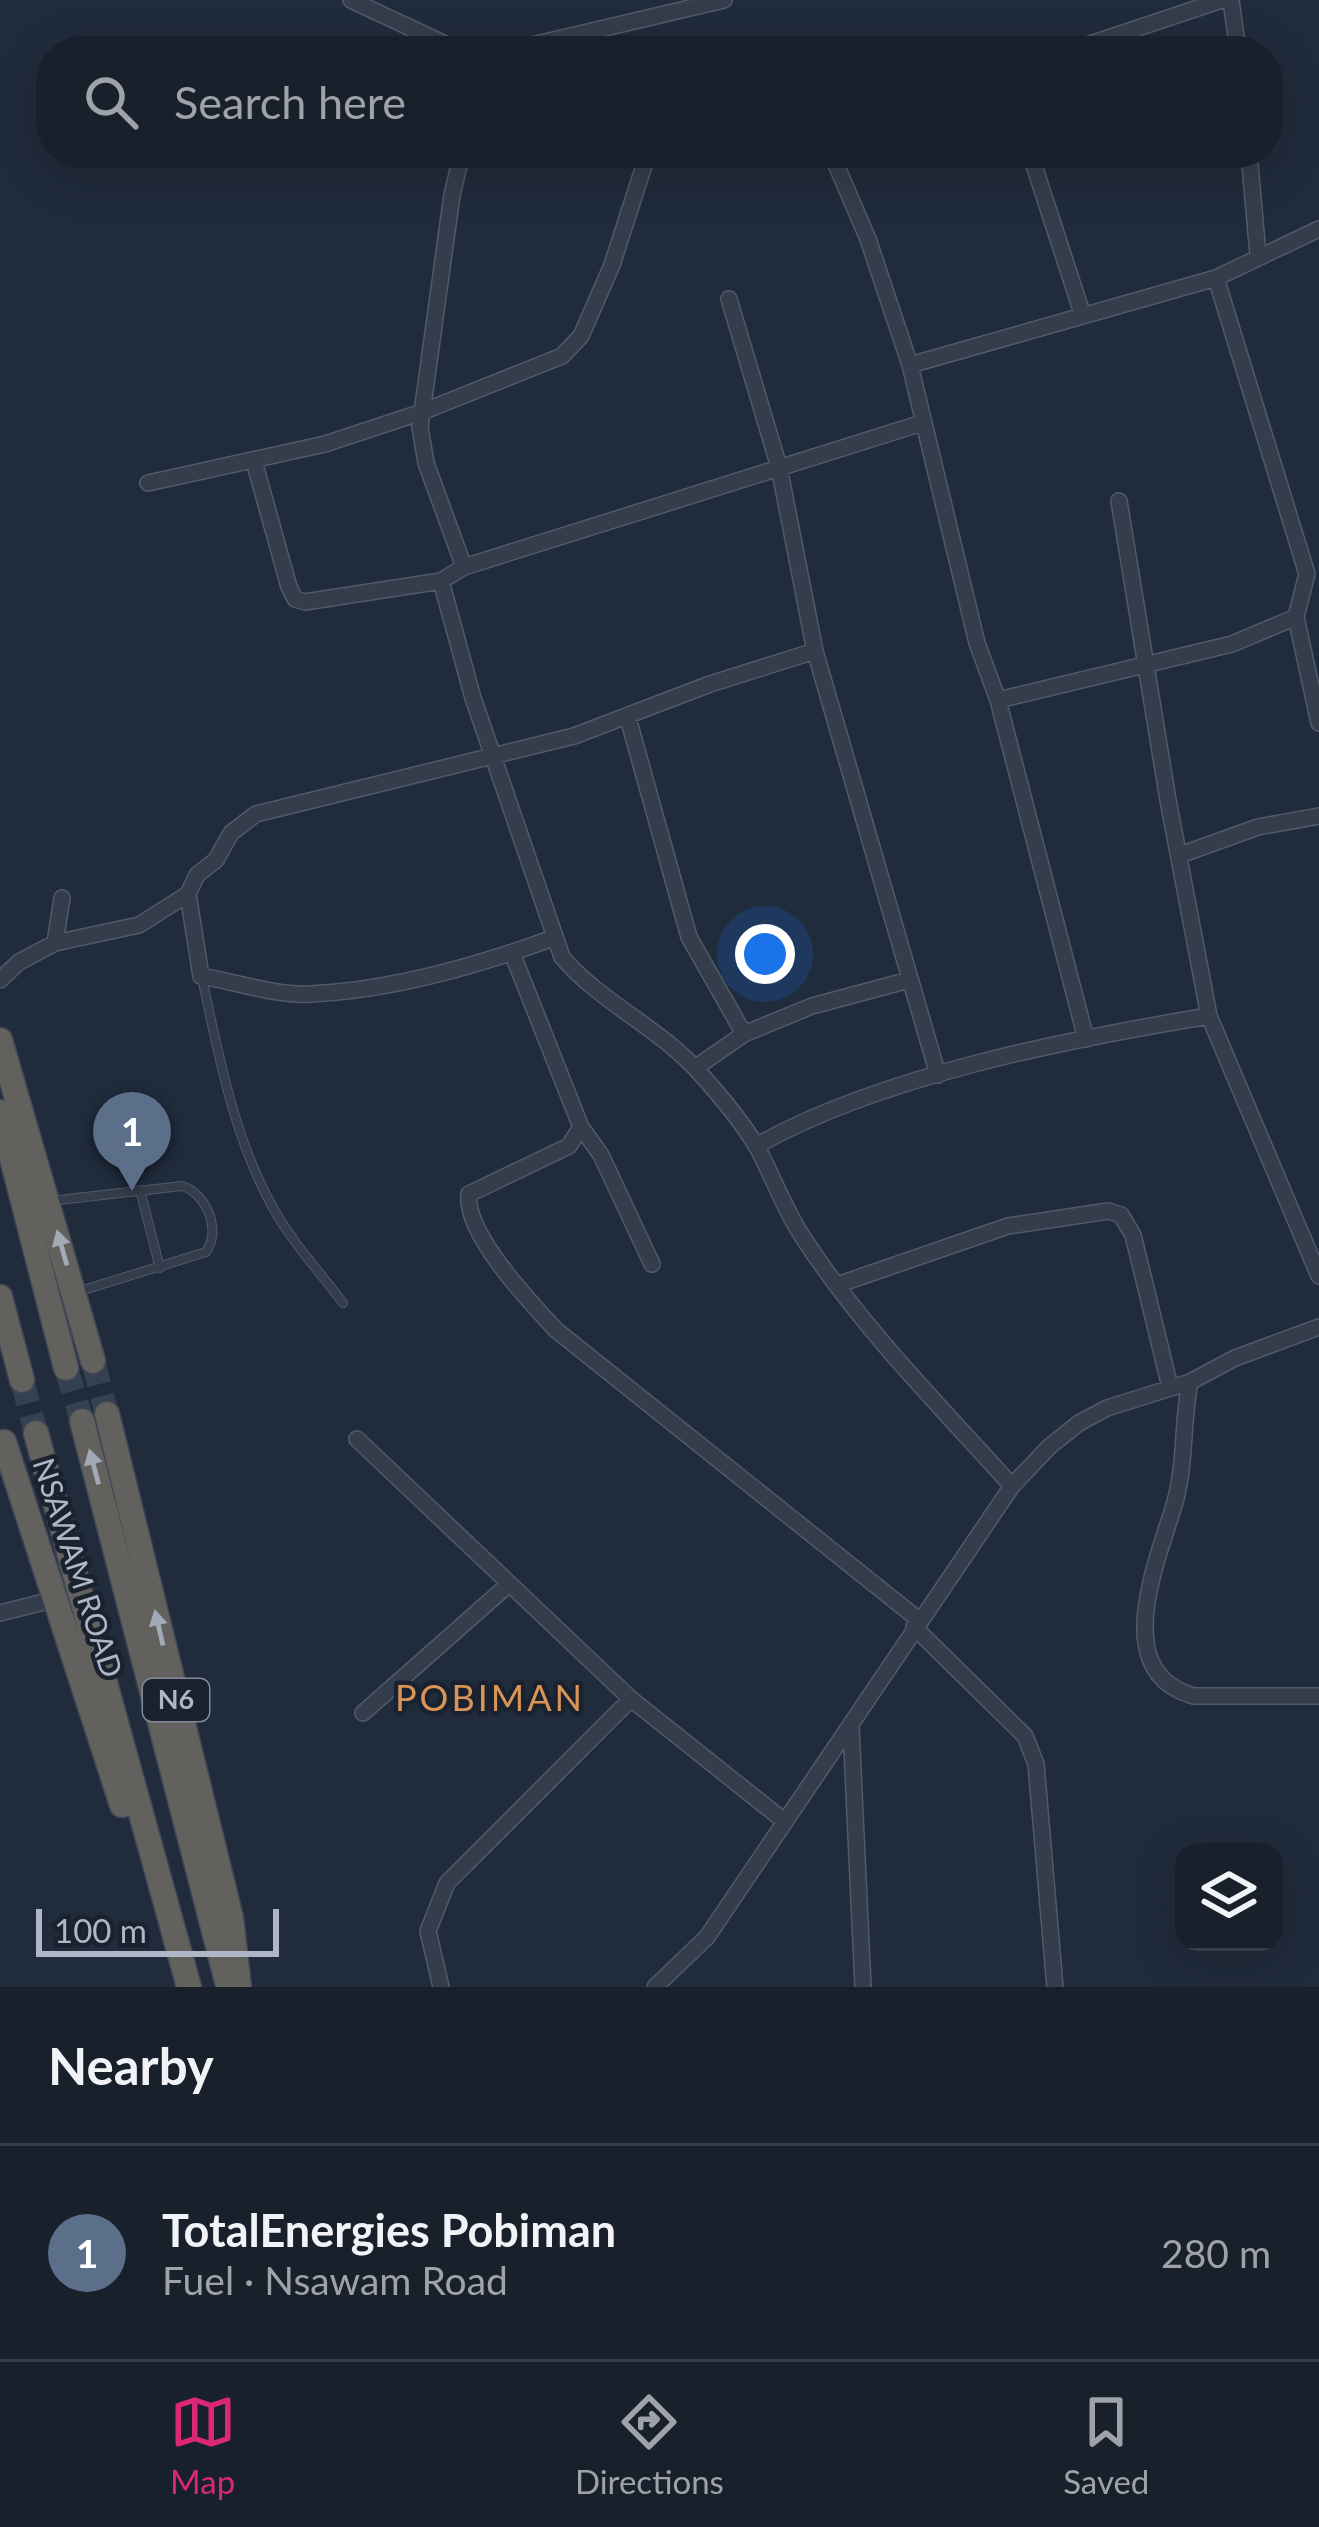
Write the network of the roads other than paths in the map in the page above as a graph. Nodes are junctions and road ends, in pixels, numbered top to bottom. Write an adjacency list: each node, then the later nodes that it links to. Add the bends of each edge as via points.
1 (351, 0): 4 (street)
2 (724, 0): 5 (street)
3 (1227, 0): 6 (street); 7 (street)
4 (428, 36)
5 (571, 36)
6 (1115, 36)
7 (1235, 36)
8 (458, 168): 19 (street)
9 (643, 168): 19 (street, via 581,336 562,356)
10 (837, 168): 18 (street)
11 (1035, 168): 17 (street)
12 (1250, 168): 14 (street)
13 (1319, 229): 14 (street)
14 (1258, 255): 15 (street)
15 (1216, 278): 17 (street); 26 (street)
16 (729, 299): 22 (street)
17 (1083, 316): 18 (street)
18 (910, 365): 20 (street)
19 (422, 412): 21 (street); 25 (street, via 421,446)
20 (922, 424): 22 (street); 31 (street)
21 (254, 461): 23 (street); 27 (street, via 296,599)
22 (779, 467): 25 (street); 29 (street)
23 (148, 483)
24 (1119, 501): 30 (street)
25 (464, 567): 27 (street)
26 (1313, 571): 28 (street)
27 (441, 581): 34 (street)
28 (1295, 617): 30 (street, via 1256,637); 33 (street)
29 (815, 651): 32 (street); 44 (street)
30 (1146, 664): 31 (street); 36 (street)
31 (998, 700): 48 (street)
32 (628, 718): 34 (street); 46 (street, via 689,937)
33 (1319, 723)
34 (494, 758): 37 (street, via 256,814 231,833); 39 (street)
35 (1319, 816): 36 (street)
36 (1180, 855): 45 (street)
37 (188, 894): 40 (street, via 139,926); 42 (street)
38 (62, 898): 40 (street)
39 (553, 938): 41 (street); 49 (street, via 579,977)
40 (55, 943): 43 (street)
41 (512, 953): 42 (street, via 307,995); 52 (street)
42 (201, 976): 62 (lane, via 227,1094 261,1181)
43 (0, 980)
44 (909, 980): 46 (street); 50 (street)
45 (1209, 1016): 48 (street); 58 (street)
46 (744, 1034): 49 (street)
47 (0, 1040): 55 (highway)
48 (1086, 1040): 50 (street)
49 (695, 1068): 53 (street)
50 (938, 1075): 53 (street, via 796,1123)
51 (0, 1112): 65 (highway)
52 (581, 1127): 56 (street); 78 (street, via 569,1146 469,1194 504,1274 556,1330)
53 (756, 1145): 59 (street, via 802,1237)
54 (140, 1190): 55 (lane); 57 (lane); 57 (lane, via 182,1186 205,1201 212,1244)
55 (48, 1201): 60 (highway, one-way to 55)
56 (652, 1264)
57 (160, 1268): 60 (lane)
58 (1319, 1276)
59 (837, 1285): 68 (street, via 1008,1226 1108,1211 1121,1215 1133,1235); 74 (street)
60 (75, 1292): 64 (highway)
61 (0, 1297): 66 (highway)
62 (343, 1303)
63 (1319, 1328): 67 (street)
64 (93, 1360)
65 (66, 1368)
66 (22, 1381)
67 (1190, 1382): 68 (street); 79 (street, via 1175,1502 1151,1574 1148,1652 1159,1676 1194,1696)
68 (1170, 1387): 74 (street, via 1079,1423)
69 (107, 1414): 87 (highway, NSAWAM ROAD / N6, one-way to 69, via 231,1918)
70 (82, 1421): 86 (highway, NSAWAM ROAD / N6, one-way to 70)
71 (36, 1433): 85 (highway, NSAWAM ROAD / N6)
72 (357, 1438): 75 (street)
73 (4, 1442): 76 (highway, NSAWAM ROAD / N6, via 14,1501)
74 (1012, 1486): 78 (street)
75 (509, 1584): 80 (street); 81 (street)
76 (56, 1599): 77 (street); 84 (highway, NSAWAM ROAD / N6)
77 (0, 1613)
78 (917, 1623): 82 (street); 91 (street, via 1025,1736 1036,1764)
79 (1319, 1696)
80 (631, 1699): 83 (street); 88 (street, via 447,1882 428,1931)
81 (363, 1713)
82 (851, 1727): 83 (street); 90 (street)
83 (783, 1820): 89 (street, via 707,1937)
84 (178, 1987)
85 (189, 1987)
86 (229, 1987)
87 (239, 1987)
88 (441, 1987)
89 (655, 1987)
90 (863, 1987)
91 (1054, 1987)

